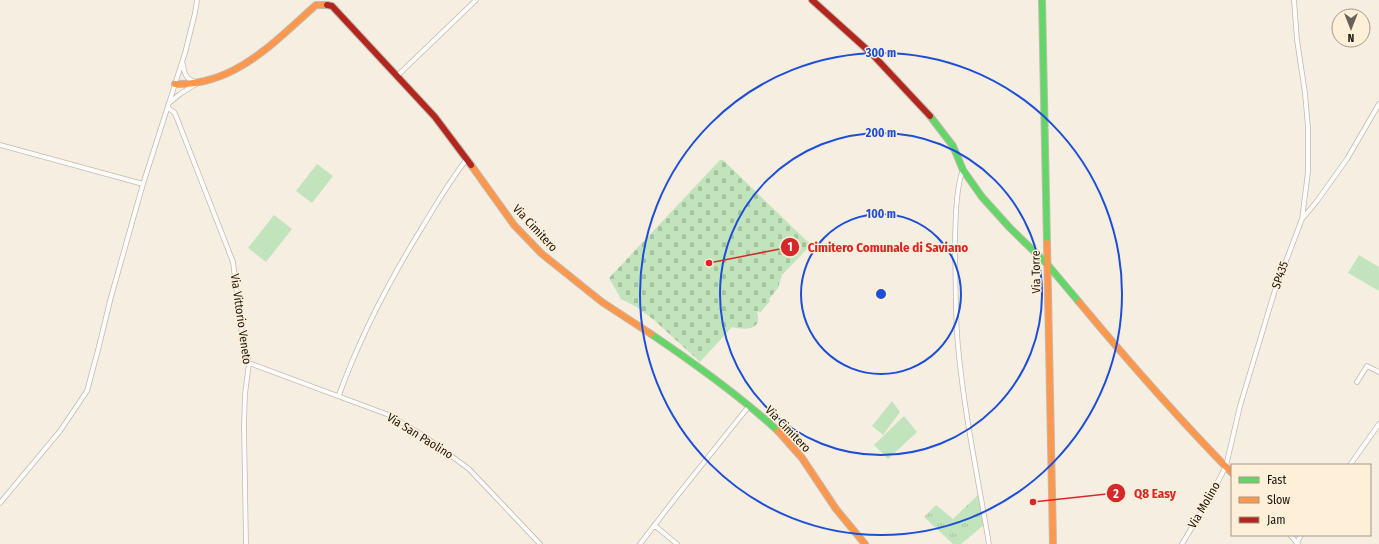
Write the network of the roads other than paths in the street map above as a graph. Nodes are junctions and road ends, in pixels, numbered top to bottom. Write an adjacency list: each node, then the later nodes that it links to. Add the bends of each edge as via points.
1 (196, 0): 7 (street)
2 (476, 0): 8 (street)
3 (812, 0): 16 (street, via 872,54 930,117 953,146)
4 (1042, 0): 19 (street, Via Torre)
5 (1294, 0): 18 (street, via 1308,127 1308,172)
6 (318, 2): 8 (street, Via Cimitero, via 332,6); 9 (street, Via Cimitero, via 256,59 223,76)
7 (182, 61): 9 (street, via 185,75); 10 (street)
8 (397, 76): 15 (street, Via Cimitero, via 435,117)
9 (198, 83): 10 (street, Via Cimitero); 11 (street, Via Cimitero)
10 (175, 84): 11 (street)
11 (169, 103): 13 (street)
12 (1379, 104): 18 (street, SP435, via 1347,159)
13 (168, 108): 17 (street); 20 (street, Via Vittorio Veneto, via 176,116 233,262 242,335)
14 (0, 144): 17 (street)
15 (467, 159): 23 (street, via 440,198 387,287 364,331); 24 (street, Via Cimitero, via 514,225 542,254 602,302 678,352)
16 (963, 170): 19 (street, via 982,197); 36 (street, via 958,188 955,234 958,345 968,420)
17 (143, 184): 29 (street, via 86,391 60,431)
18 (1302, 219): 27 (street, SP435, via 1275,290 1240,406)
19 (1047, 264): 27 (street, via 1134,368); 37 (street, Via Torre)
20 (249, 363): 23 (street, Via San Paolino); 31 (street, Via Vittorio Veneto, via 244,426)
21 (1379, 372): 22 (street, via 1367,366)
22 (1357, 382)
23 (338, 396): 32 (street, Via San Paolino, via 389,415 450,454 469,469)
24 (749, 406): 30 (street); 35 (street, Via Cimitero, via 785,438 802,458 836,509)
25 (1379, 424): 26 (street)
26 (1351, 464)
27 (1226, 466): 28 (street); 38 (street, Via Molino)
28 (1231, 472)
29 (0, 503)
30 (654, 525): 33 (street); 34 (street)
31 (246, 544)
32 (540, 544)
33 (640, 544)
34 (677, 544)
35 (865, 544)
36 (990, 544)
37 (1052, 544)
38 (1182, 544)

